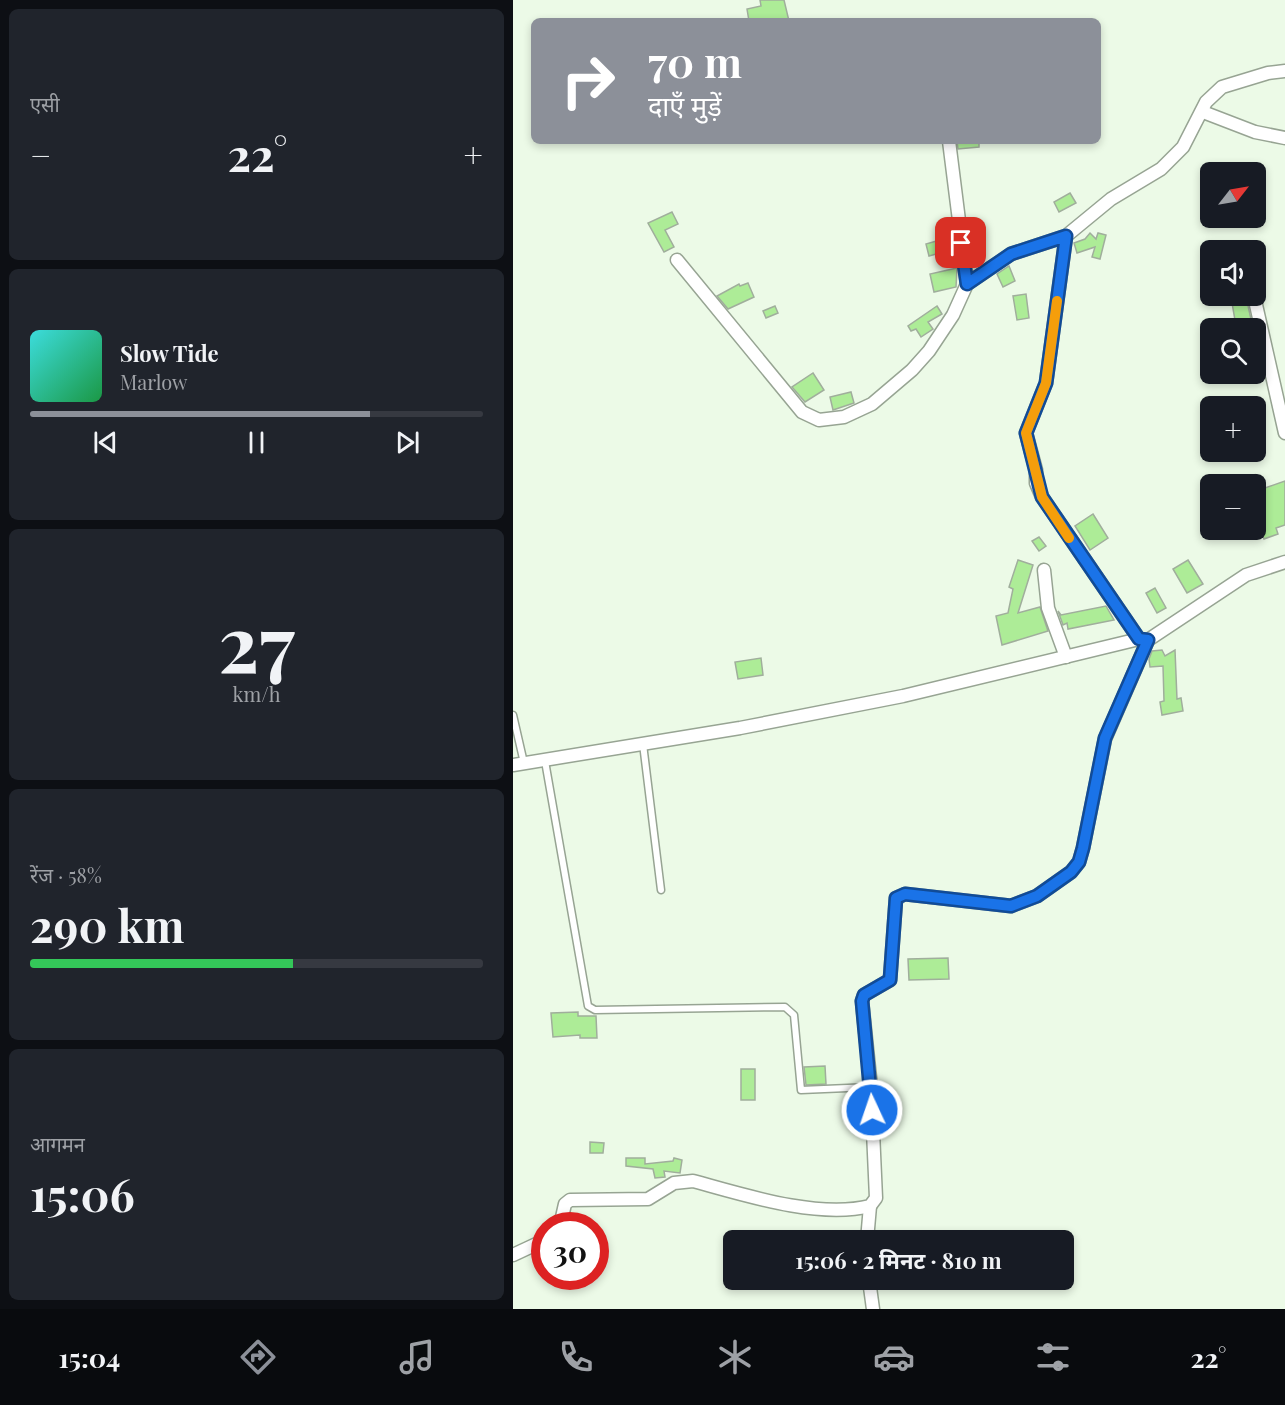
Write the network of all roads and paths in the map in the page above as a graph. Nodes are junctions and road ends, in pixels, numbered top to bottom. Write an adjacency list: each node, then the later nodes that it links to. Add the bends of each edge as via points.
1 (1285, 71): 2 (street, via 1222,87 1206,102)
2 (1203, 112): 3 (street, via 1255,132); 5 (street, via 1183,147 1161,169 1111,199)
3 (1285, 138)
4 (949, 144): 7 (street)
5 (1066, 236): 7 (street, via 1011,254); 12 (street, via 1046,383 1026,433 1042,497)
6 (677, 260): 7 (street, via 790,400 802,412 819,420 844,417 872,404 912,370 943,331)
7 (967, 284)
8 (1256, 306): 9 (street)
9 (1285, 433)
10 (1285, 562): 12 (street, via 1246,575)
11 (1044, 570): 13 (street, via 1048,608)
12 (1144, 640): 13 (street); 19 (street, via 1107,731 1083,848 1071,872 1037,896 1011,906 905,894 896,898 890,980 864,995 862,1001)
13 (1066, 657): 15 (street, via 903,696)
14 (513, 715): 17 (lane)
15 (643, 744): 16 (street); 18 (lane)
16 (545, 761): 17 (street); 19 (lane, via 588,1006 595,1010 785,1007 794,1015 801,1090)
17 (518, 764)
18 (661, 891)
19 (871, 1087): 20 (street, via 876,1198)
20 (870, 1206): 21 (street, via 852,1210 778,1203 683,1181 648,1199 570,1200); 22 (street)
21 (564, 1212)
22 (868, 1230)
23 (531, 1247): 24 (street)
24 (513, 1255)
25 (870, 1290): 26 (street)
26 (873, 1309)

